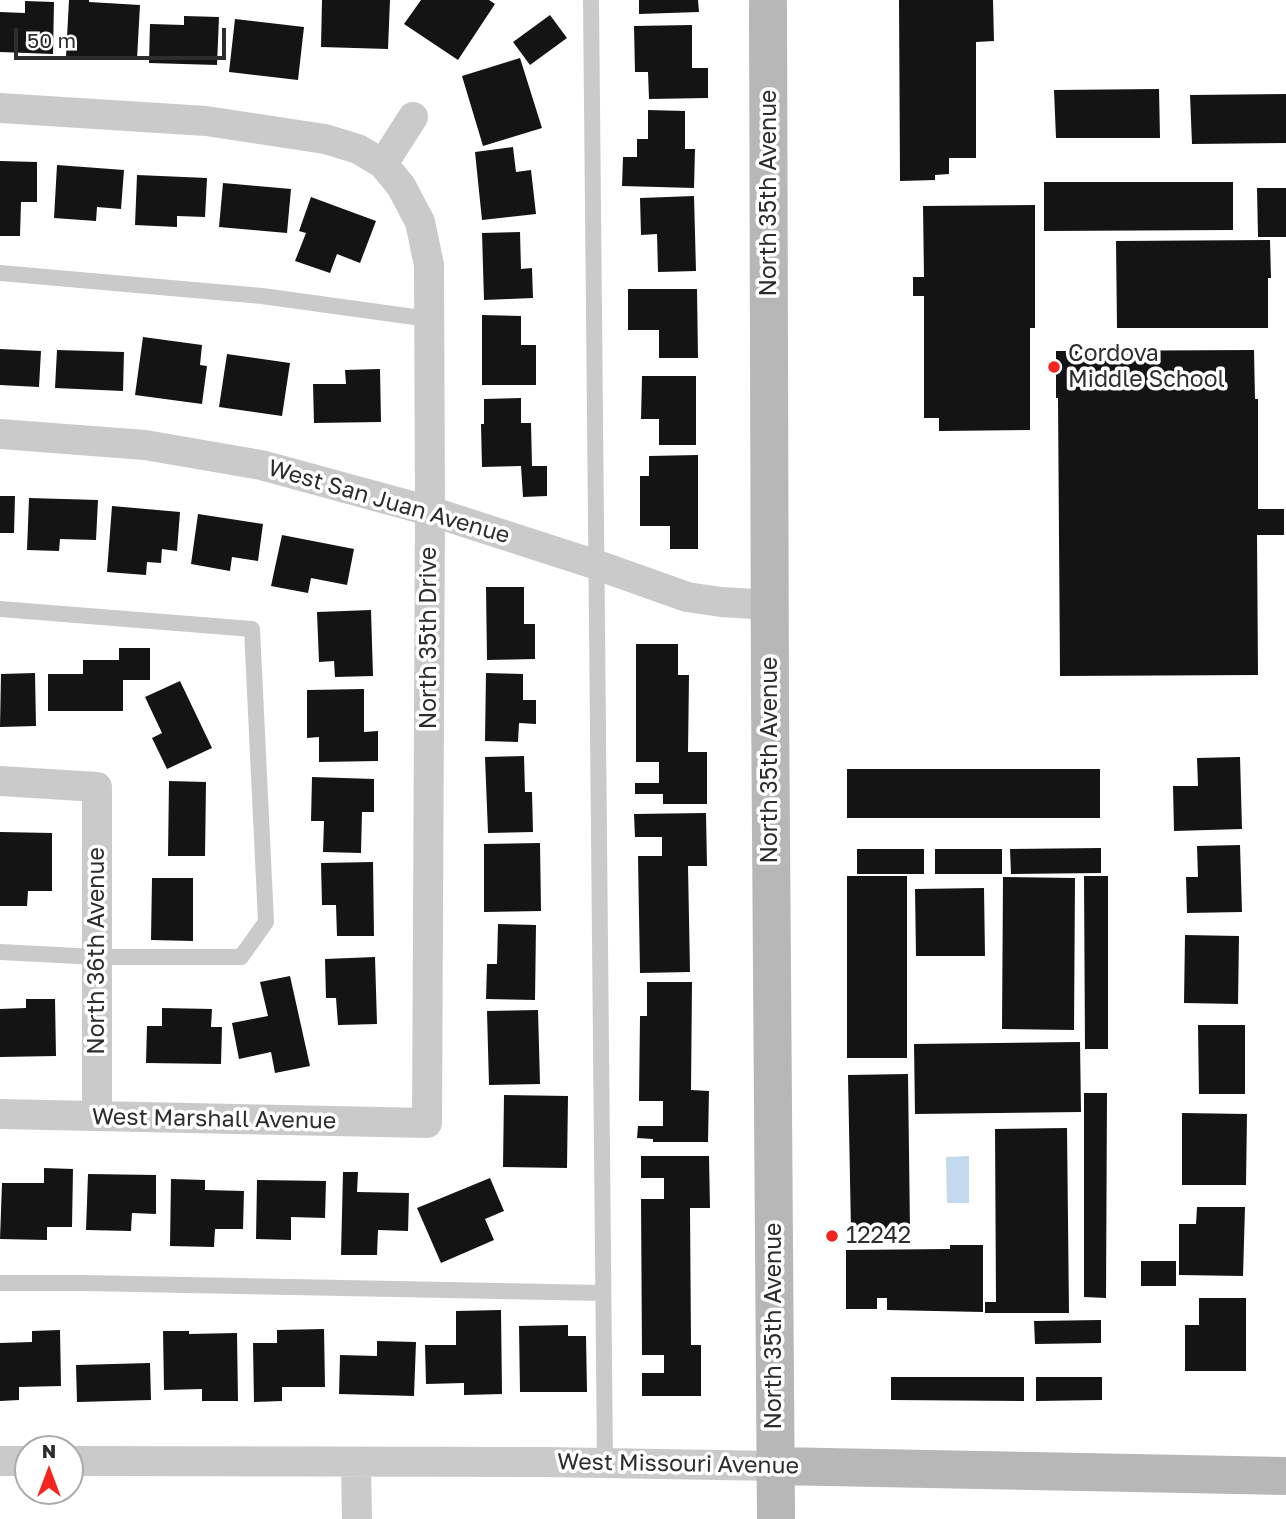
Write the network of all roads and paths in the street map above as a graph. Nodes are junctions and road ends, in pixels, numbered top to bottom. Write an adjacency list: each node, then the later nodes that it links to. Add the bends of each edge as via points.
1 (591, 0): 10 (lane)
2 (768, 0): 11 (main road, North 35th Avenue)
3 (0, 108): 5 (street, via 206,121 325,139 358,149)
4 (413, 117): 5 (street)
5 (383, 164): 7 (street, North 35th Drive, via 420,222 429,265)
6 (0, 273): 7 (lane, via 261,296)
7 (429, 319): 9 (street, North 35th Drive)
8 (0, 434): 9 (street, West San Juan Avenue, via 145,445 261,465)
9 (430, 511): 10 (street, West San Juan Avenue); 18 (street, North 35th Drive)
10 (597, 565): 11 (street, West San Juan Avenue, via 687,597); 20 (lane)
11 (770, 605): 24 (main road, North 35th Avenue)
12 (0, 609): 15 (lane, via 253,628 266,922 241,957)
13 (0, 781): 15 (street, North 36th Avenue, via 97,786)
14 (0, 952): 15 (lane)
15 (97, 957): 17 (street, North 36th Avenue)
16 (0, 1114): 17 (street, West Marshall Avenue)
17 (97, 1116): 18 (street, West Marshall Avenue)
18 (427, 1123)
19 (0, 1283): 20 (lane)
20 (603, 1293): 23 (lane)
21 (84, 1461): 22 (street, West Missouri Avenue)
22 (356, 1462): 23 (street, West Missouri Avenue); 26 (street)
23 (605, 1463): 24 (street, West Missouri Avenue)
24 (776, 1466): 25 (main road, West Missouri Avenue); 27 (main road, North 35th Avenue)
25 (1286, 1476)
26 (357, 1519)
27 (776, 1519)

